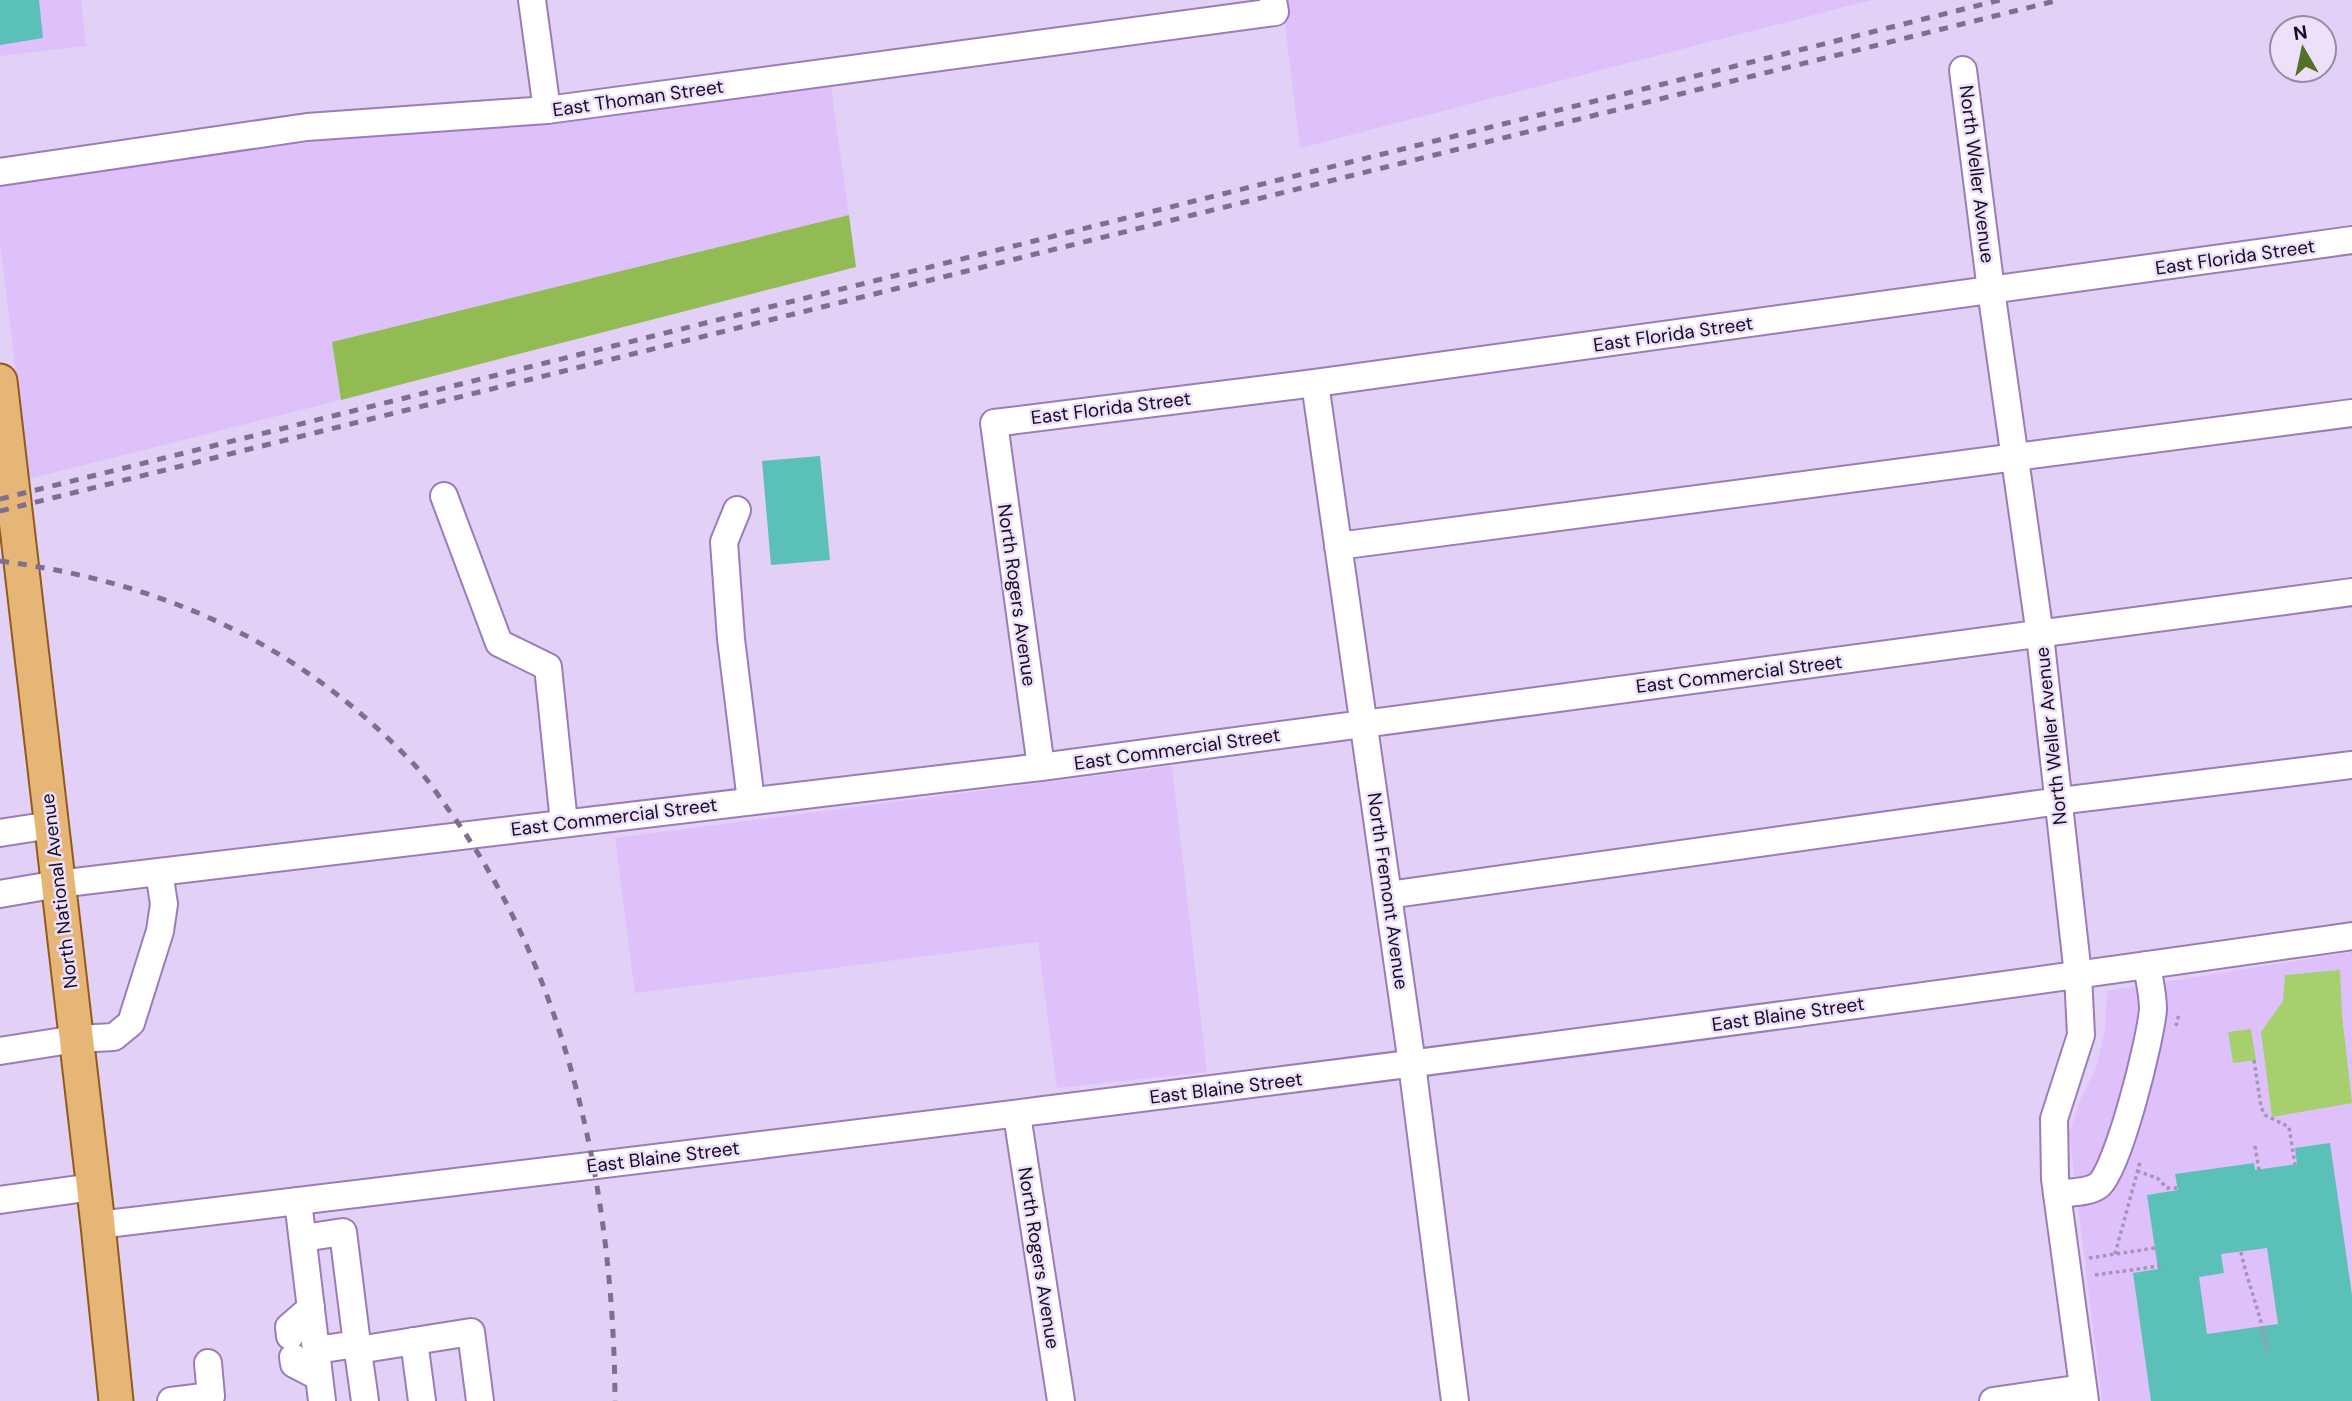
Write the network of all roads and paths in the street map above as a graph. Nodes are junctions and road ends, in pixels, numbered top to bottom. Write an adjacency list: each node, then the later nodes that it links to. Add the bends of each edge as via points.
1 (532, 0): 4 (street)
2 (1274, 6): 4 (street, East Thoman Street)
3 (1963, 70): 7 (street, North Weller Avenue)
4 (547, 110): 5 (street, East Thoman Street, via 307,127)
5 (0, 172)
6 (2352, 240): 7 (street, East Florida Street)
7 (1991, 290): 9 (street, East Florida Street); 12 (street, North Weller Avenue)
8 (0, 381): 24 (main road, North National Avenue)
9 (1315, 383): 11 (street, East Florida Street); 15 (street, North Fremont Avenue)
10 (2352, 413): 12 (street)
11 (994, 423): 20 (street, North Rogers Avenue)
12 (2015, 456): 15 (street); 17 (street, North Weller Avenue)
13 (444, 496): 23 (street, via 499,643 548,667)
14 (737, 510): 21 (street, via 724,542)
15 (1338, 546): 18 (street, North Fremont Avenue)
16 (2352, 592): 17 (street, East Commercial Street)
17 (2040, 635): 18 (street, East Commercial Street); 22 (street, North Weller Avenue)
18 (1365, 723): 20 (street, East Commercial Street); 29 (street, North Fremont Avenue)
19 (2352, 765): 22 (street)
20 (1041, 767): 21 (street, East Commercial Street)
21 (751, 801): 23 (street, East Commercial Street)
22 (2059, 802): 29 (street); 32 (street, North Weller Avenue)
23 (564, 823): 26 (street, East Commercial Street)
24 (51, 825): 25 (street); 27 (main road, North National Avenue)
25 (0, 833)
26 (159, 872): 27 (street, East Commercial Street); 33 (street, via 164,904 160,931 131,1023 114,1037)
27 (58, 884): 28 (street, East Commercial Street); 33 (main road, North National Avenue)
28 (0, 894)
29 (1388, 895): 36 (street, North Fremont Avenue)
30 (2352, 936): 31 (street, East Blaine Street)
31 (2147, 965): 32 (street, East Blaine Street); 44 (street, via 2153,1011 2110,1167 2097,1187)
32 (2078, 975): 36 (street, East Blaine Street); 44 (street, North Weller Avenue, via 2081,1035 2054,1119)
33 (76, 1040): 34 (street); 42 (main road, North National Avenue)
34 (0, 1051)
35 (2254, 1060): 39 (path, via 2261,1107 2269,1118 2289,1127)
36 (1412, 1064): 37 (street, East Blaine Street); 68 (street, North Fremont Avenue)
37 (1017, 1115): 46 (street, East Blaine Street); 67 (street, North Rogers Avenue)
38 (2255, 1146): 40 (path)
39 (2295, 1164)
40 (2259, 1170)
41 (2137, 1171): 43 (path, via 2157,1178 2167,1188)
42 (93, 1187): 45 (street); 47 (main road, North National Avenue)
43 (2178, 1188)
44 (2057, 1194): 51 (street, North Weller Avenue)
45 (0, 1200)
46 (298, 1201): 47 (street, East Blaine Street); 48 (street)
47 (98, 1225): 62 (main road, North National Avenue)
48 (303, 1238): 55 (street, via 311,1308); 56 (street, via 343,1232)
49 (2155, 1248): 51 (path)
50 (2241, 1252): 57 (path)
51 (2066, 1262): 60 (street, North Weller Avenue)
52 (2161, 1266): 53 (path)
53 (2095, 1275)
54 (414, 1341): 56 (street); 65 (street); 66 (street, via 471,1332)
55 (300, 1347): 56 (street); 59 (street)
56 (357, 1347): 64 (street)
57 (2267, 1353)
58 (208, 1363): 61 (street)
59 (320, 1389)
60 (2084, 1394): 69 (street)
61 (212, 1399): 63 (street)
62 (116, 1401)
63 (171, 1401)
64 (365, 1401)
65 (422, 1401)
66 (480, 1401)
67 (1061, 1401)
68 (1455, 1401)
69 (1993, 1401)

